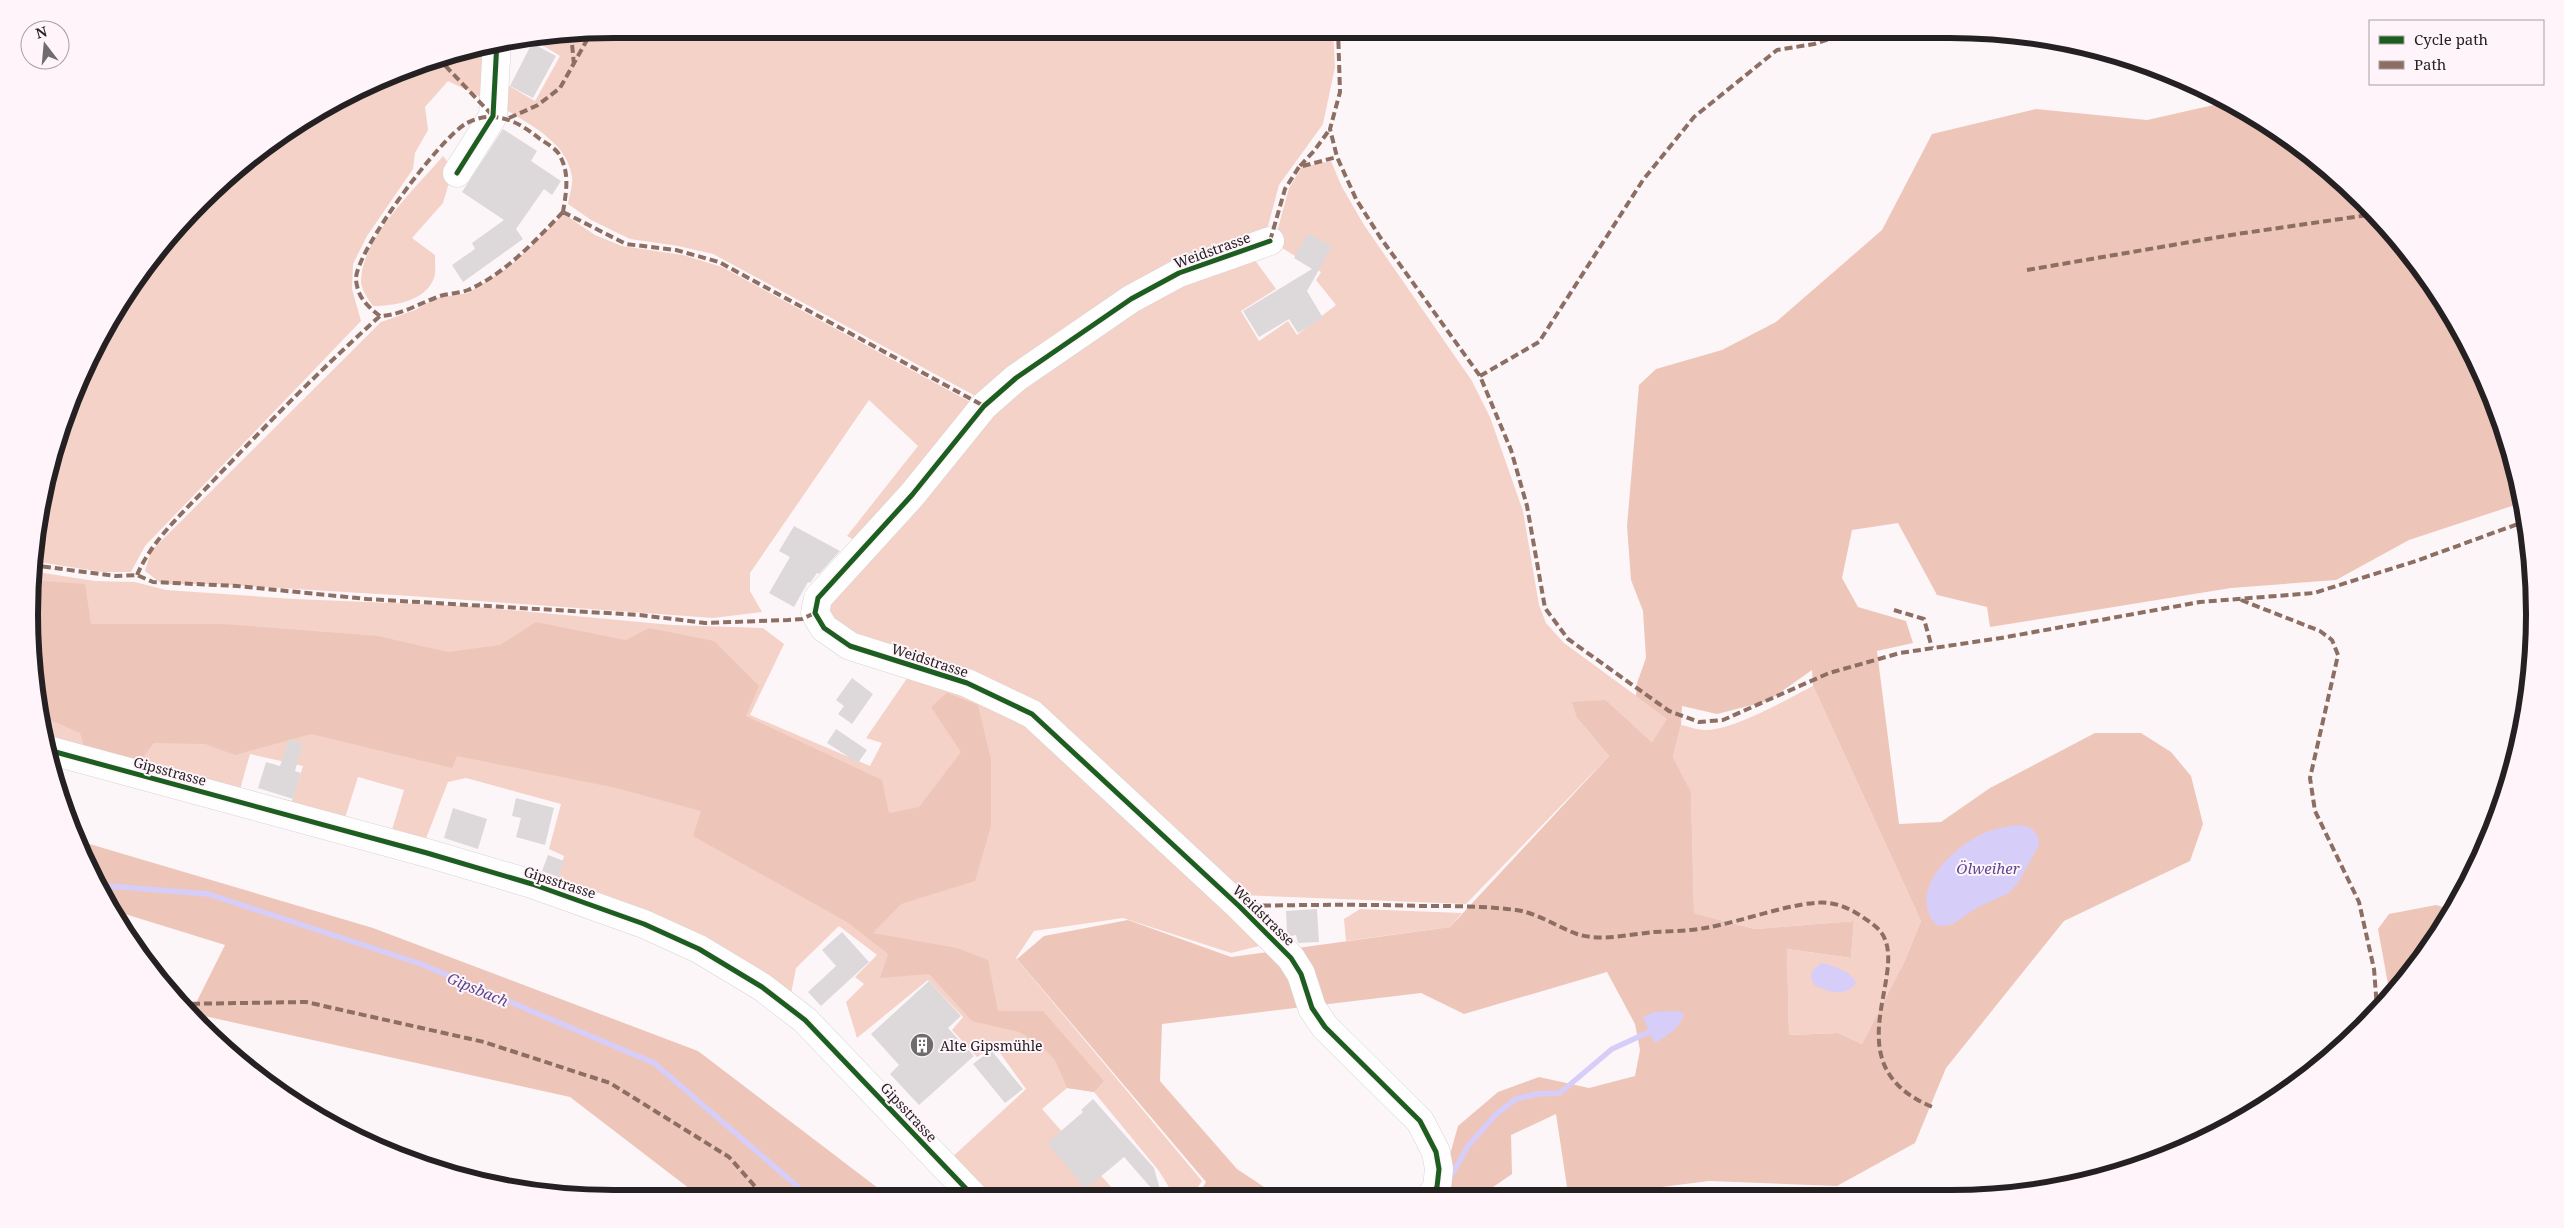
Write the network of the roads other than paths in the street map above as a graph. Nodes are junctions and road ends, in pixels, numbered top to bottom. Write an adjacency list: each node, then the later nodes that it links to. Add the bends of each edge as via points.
1 (497, 50): 2 (street, via 493,116)
2 (456, 173)
3 (1270, 241): 6 (street, Weidstrasse, via 1179,273 1131,299 1016,378 984,406 912,495 818,598 815,613 824,628 850,646 967,683 1032,714 1286,952 1317,1017 1424,1127 1436,1152 1439,1169)
4 (55, 752): 5 (street, Gipsstrasse, via 532,884 636,921 699,949 768,991 805,1020)
5 (967, 1190)
6 (1435, 1190)

